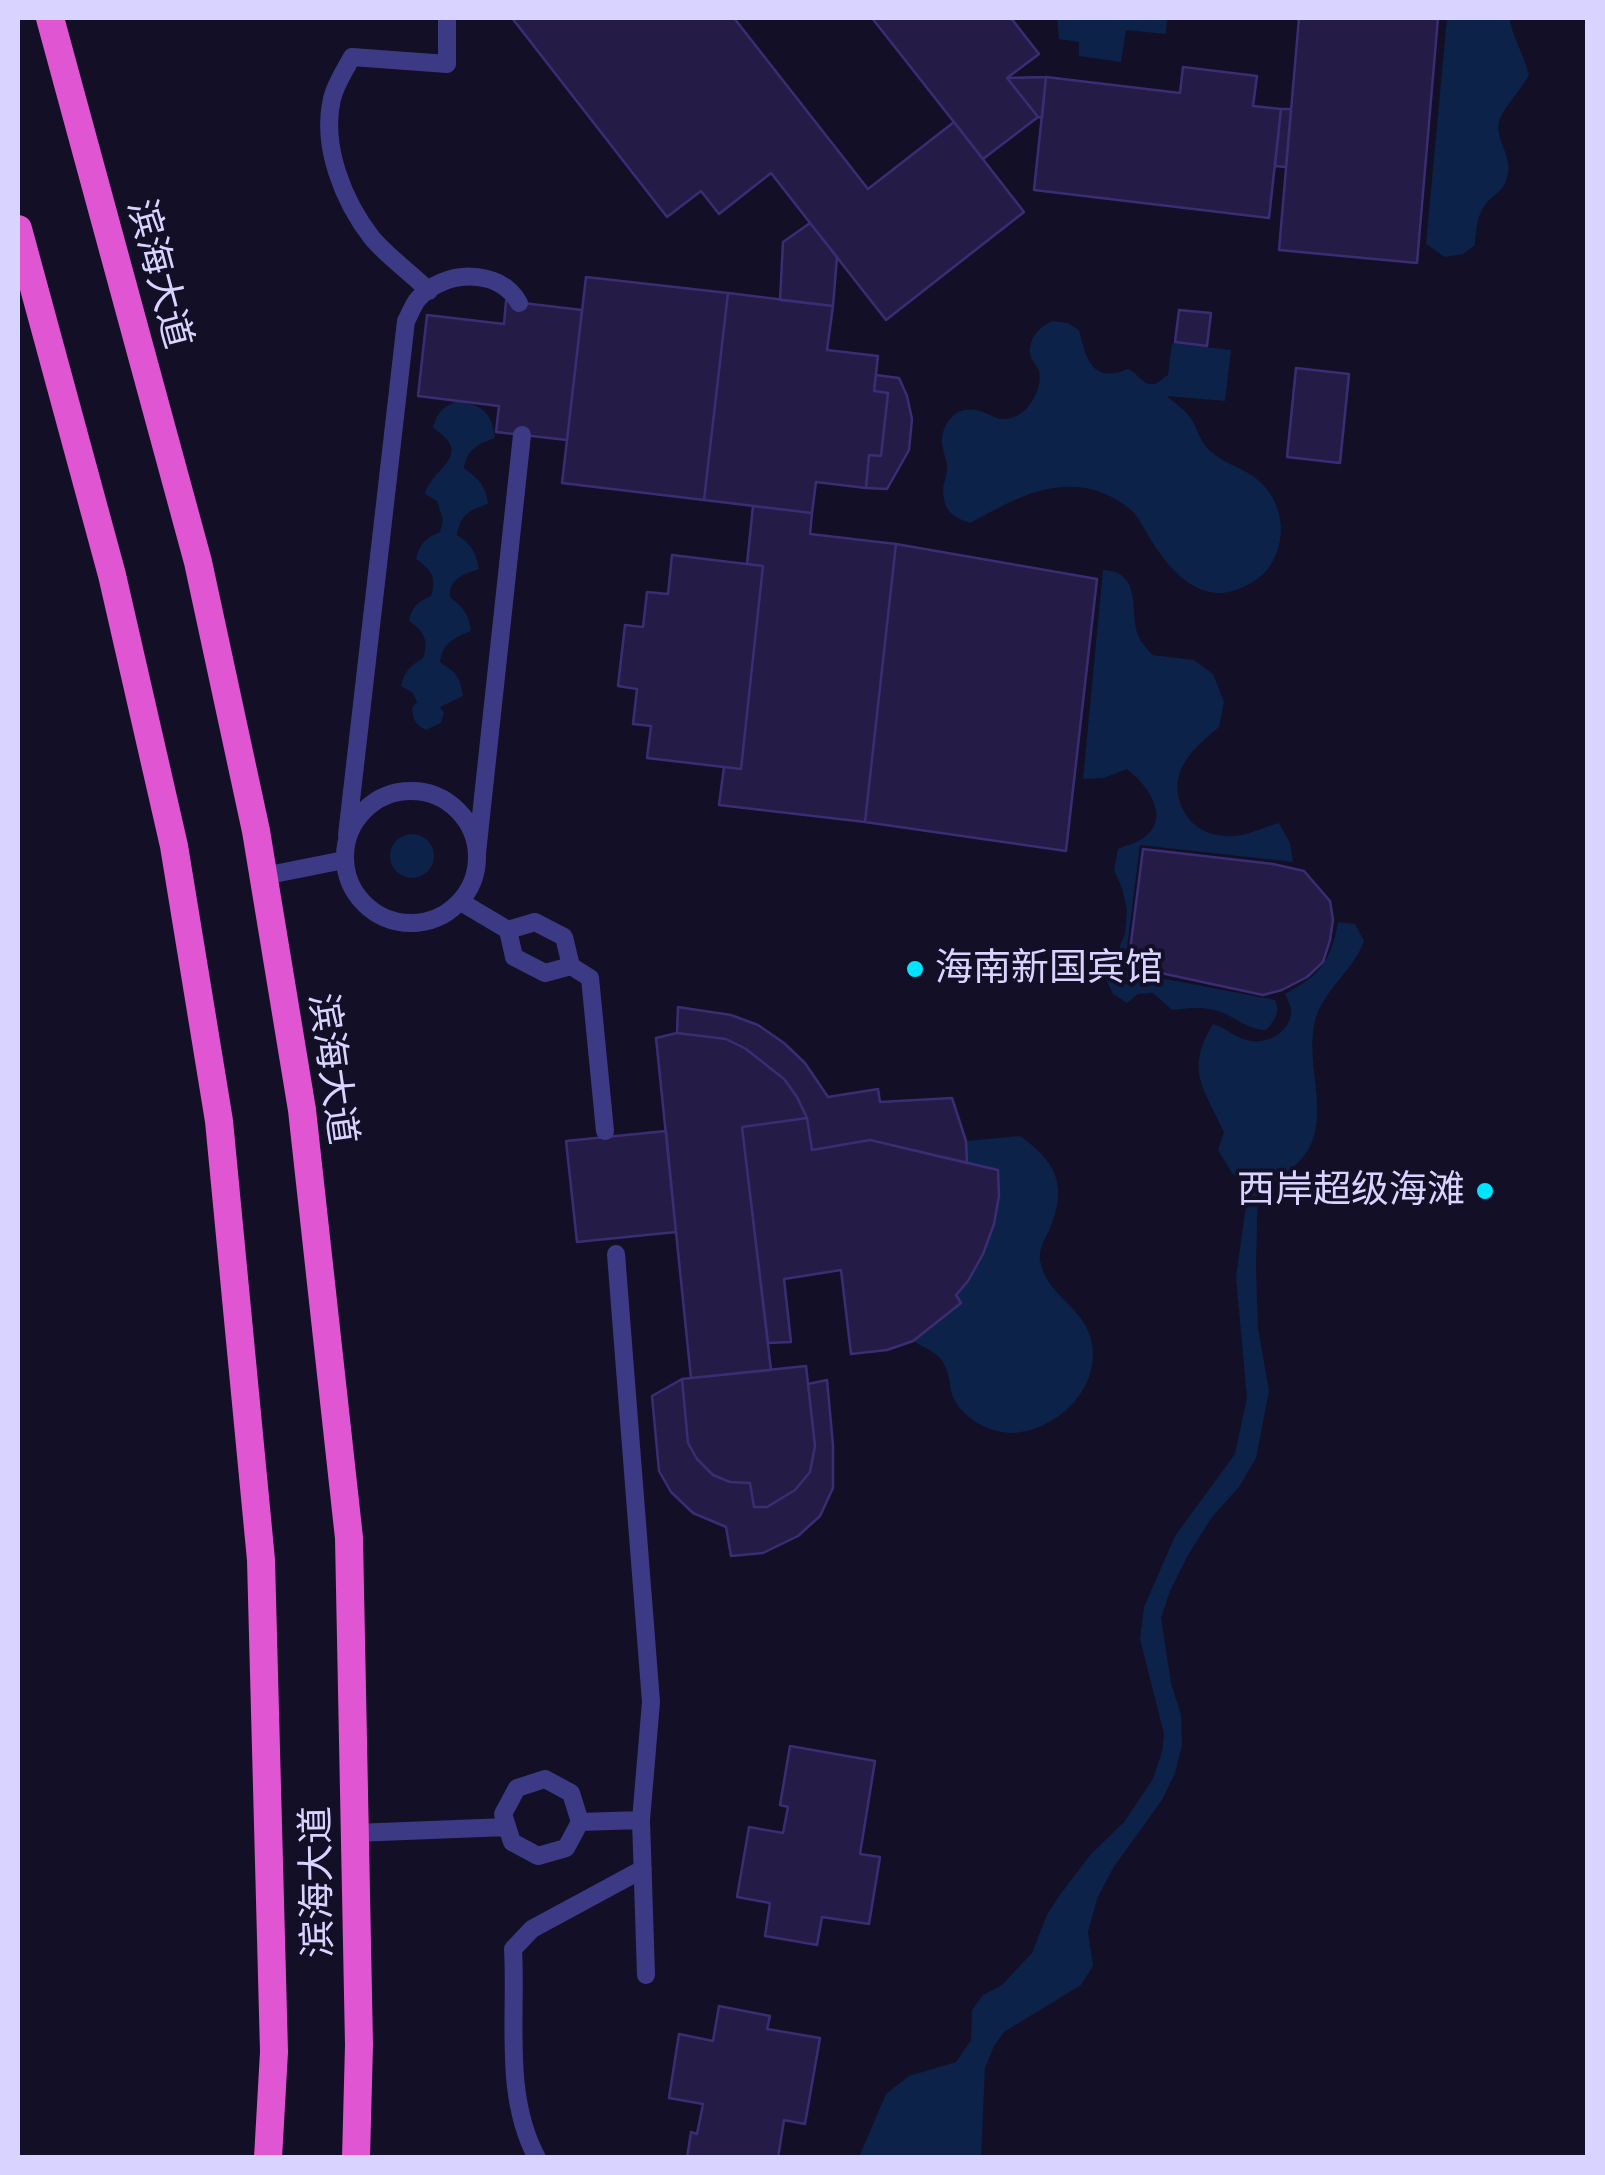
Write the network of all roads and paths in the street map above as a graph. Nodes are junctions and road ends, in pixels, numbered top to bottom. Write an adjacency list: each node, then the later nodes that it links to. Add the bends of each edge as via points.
1 (50, 18): 10 (highway, 滨海大道, via 198,562)
2 (447, 18): 4 (lane, via 447,64 352,57 332,98 334,162 349,205 375,241)
3 (18, 229): 22 (highway, 滨海大道, via 112,576 174,846 219,1121 262,1560 274,2052)
4 (429, 291): 5 (lane, via 465,276 491,280); 7 (lane, via 406,320)
5 (519, 302)
6 (522, 436): 8 (lane)
7 (347, 835): 8 (lane, via 382,796 407,790 455,807); 9 (lane)
8 (478, 853): 11 (lane)
9 (344, 860): 10 (lane); 11 (lane, via 350,886 366,907 389,920 415,924 440,918)
10 (264, 876): 19 (highway, 滨海大道, via 302,1110 349,1538)
11 (461, 902): 12 (lane)
12 (508, 930): 13 (lane, via 514,958 545,973); 13 (lane, via 534,922 564,937)
13 (571, 966): 14 (lane, via 590,978)
14 (605, 1132)
15 (616, 1254): 16 (lane, via 651,1702)
16 (642, 1820): 17 (lane); 20 (lane)
17 (580, 1822): 18 (lane, via 566,1848 538,1856 512,1842); 18 (lane, via 571,1793 545,1779 517,1788 503,1814)
18 (508, 1827): 19 (lane)
19 (354, 1833): 23 (highway, 滨海大道)
20 (643, 1869): 21 (lane); 24 (lane, via 532,1928 513,1949 514,2082)
21 (646, 1975)
22 (268, 2158)
23 (356, 2158)
24 (537, 2158)

